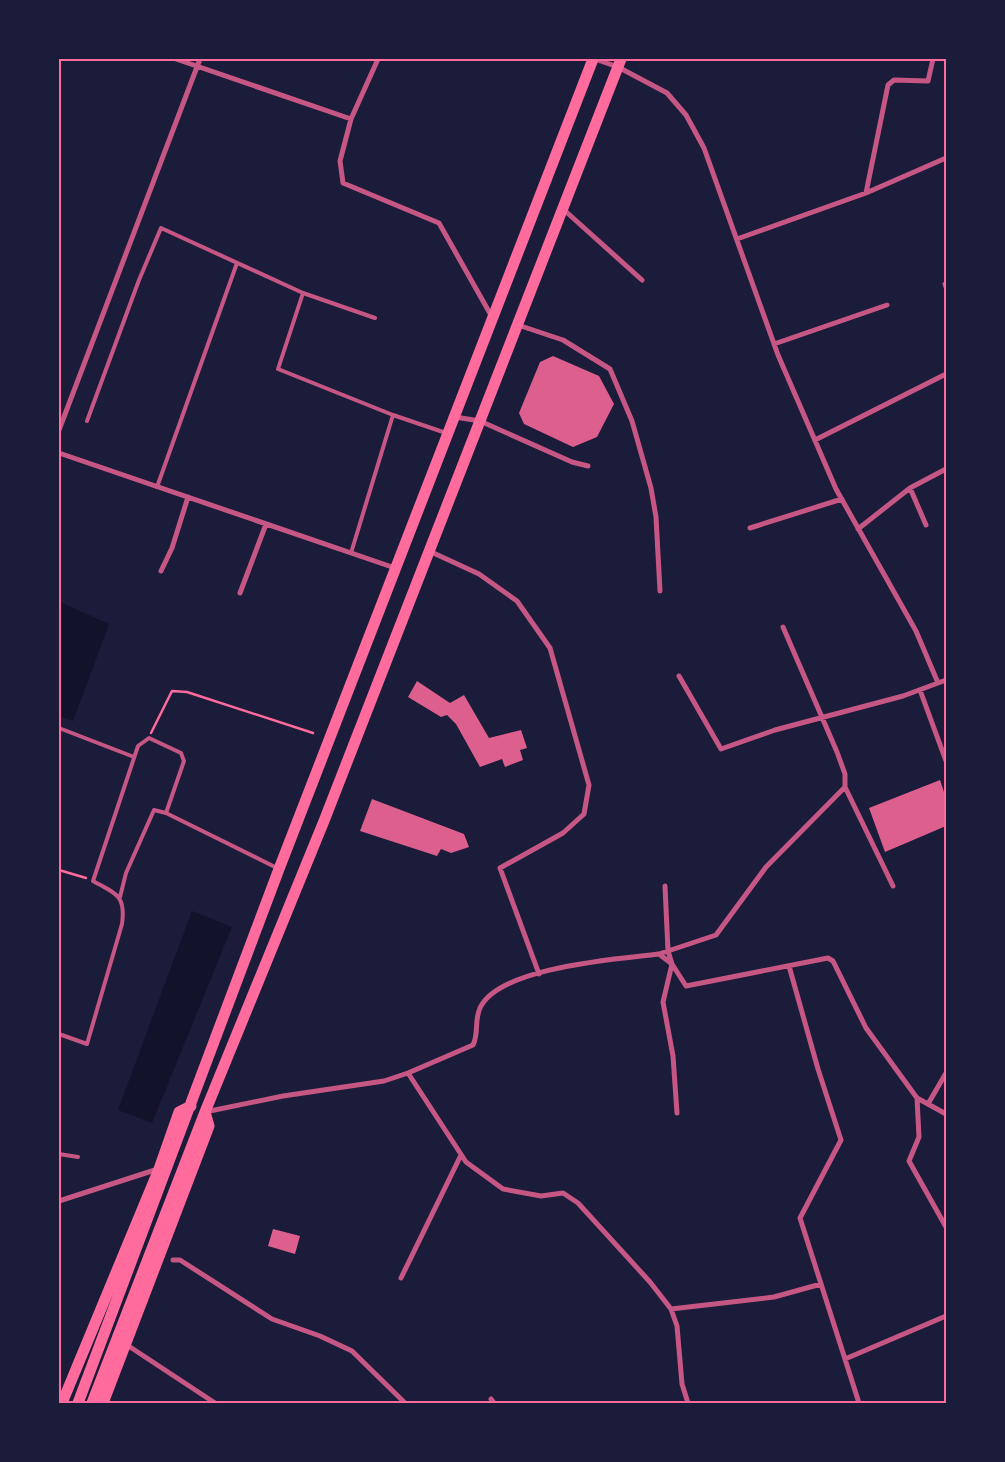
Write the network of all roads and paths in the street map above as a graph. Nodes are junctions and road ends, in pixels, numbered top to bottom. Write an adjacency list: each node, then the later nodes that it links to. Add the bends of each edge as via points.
1 (176, 59): 7 (street)
2 (200, 59): 7 (street)
3 (378, 59): 8 (street)
4 (594, 59): 6 (street); 18 (main road)
5 (933, 59): 10 (street, via 928,81 894,80 888,85)
6 (620, 63): 11 (main road); 12 (street, via 667,93 686,115 704,148)
7 (197, 66): 8 (street); 26 (street)
8 (351, 119): 18 (street, via 340,160 342,183 439,223)
9 (946, 158): 10 (street)
10 (866, 193): 12 (street)
11 (563, 208): 14 (street); 19 (main road)
12 (737, 239): 20 (street)
13 (237, 263): 15 (lane); 24 (lane, via 161,228); 32 (lane)
14 (642, 280)
15 (303, 293): 17 (lane); 22 (lane, via 278,370)
16 (887, 305): 20 (street)
17 (375, 318)
18 (493, 318): 23 (main road)
19 (517, 325): 25 (main road); 45 (street, via 563,340 610,369 632,421 651,488)
20 (774, 344): 28 (street)
21 (946, 374): 28 (street)
22 (393, 415): 27 (lane); 41 (lane)
23 (454, 417): 25 (street); 27 (main road)
24 (87, 421)
25 (480, 421): 30 (street); 40 (main road)
26 (59, 430)
27 (448, 433): 42 (main road)
28 (815, 440): 35 (street)
29 (59, 453): 32 (street)
30 (588, 466)
31 (946, 469): 33 (street)
32 (158, 487): 34 (street)
33 (910, 488): 37 (street); 39 (street)
34 (188, 497): 36 (street); 43 (street)
35 (842, 499): 38 (street); 39 (street)
36 (266, 524): 41 (street); 44 (street)
37 (926, 525)
38 (750, 528)
39 (858, 529): 49 (street, via 916,631)
40 (429, 551): 69 (street, via 479,574 517,601 550,648 589,784 584,814 563,833 500,868); 76 (main road, via 324,821)
41 (351, 553): 42 (street)
42 (396, 568): 59 (main road)
43 (161, 571)
44 (240, 592)
45 (660, 592)
46 (783, 627): 51 (street)
47 (679, 676): 51 (street, via 721,749)
48 (946, 680): 49 (street)
49 (938, 683): 50 (street)
50 (920, 690): 51 (street); 56 (street)
51 (822, 718): 57 (street, via 845,774)
52 (59, 728): 55 (lane)
53 (313, 733): 54 (path, via 187,692 172,691)
54 (149, 738): 55 (lane, via 138,746); 58 (lane, via 181,753 184,761)
55 (134, 757): 61 (lane)
56 (946, 761)
57 (845, 786): 63 (street); 65 (street, via 766,867 716,935)
58 (166, 813): 59 (lane); 64 (lane, via 154,810 126,873)
59 (279, 869): 75 (main road)
60 (59, 870): 61 (path)
61 (93, 881): 64 (lane)
62 (665, 886): 65 (street)
63 (893, 886)
64 (120, 897): 70 (lane, via 124,908 122,924 88,1044)
65 (668, 951): 66 (street); 67 (street)
66 (659, 954): 67 (street); 69 (street, via 563,967)
67 (672, 964): 68 (street, via 686,986); 77 (street, via 663,1002 673,1056)
68 (789, 966): 73 (street, via 828,958 834,961 866,1028); 87 (street, via 818,1070 842,1140 800,1218)
69 (538, 974): 71 (street, via 506,984 489,997 480,1008 477,1039 473,1045)
70 (59, 1034)
71 (408, 1073): 76 (street, via 384,1081); 80 (street)
72 (946, 1073): 74 (street)
73 (917, 1098): 74 (street); 84 (street, via 919,1137 909,1161)
74 (928, 1104): 78 (street)
75 (191, 1106): 82 (main road, via 179,1112); 93 (main road)
76 (205, 1112): 90 (main road, via 209,1126); 94 (main road)
77 (677, 1113)
78 (946, 1114)
79 (59, 1154): 81 (lane)
80 (461, 1155): 86 (street); 88 (street, via 503,1189 541,1196 563,1193 578,1203)
81 (78, 1157)
82 (159, 1169): 83 (street); 92 (main road)
83 (59, 1202)
84 (946, 1227)
85 (173, 1260): 97 (street, via 180,1260 272,1319 352,1351)
86 (401, 1278)
87 (821, 1284): 88 (street, via 774,1297); 91 (street)
88 (671, 1309): 98 (street, via 677,1326 682,1384)
89 (946, 1316): 91 (street)
90 (127, 1345): 95 (main road); 96 (street)
91 (845, 1359): 99 (street)
92 (62, 1403)
93 (78, 1403)
94 (92, 1403)
95 (103, 1403)
96 (215, 1403)
97 (405, 1403)
98 (688, 1403)
99 (859, 1403)

